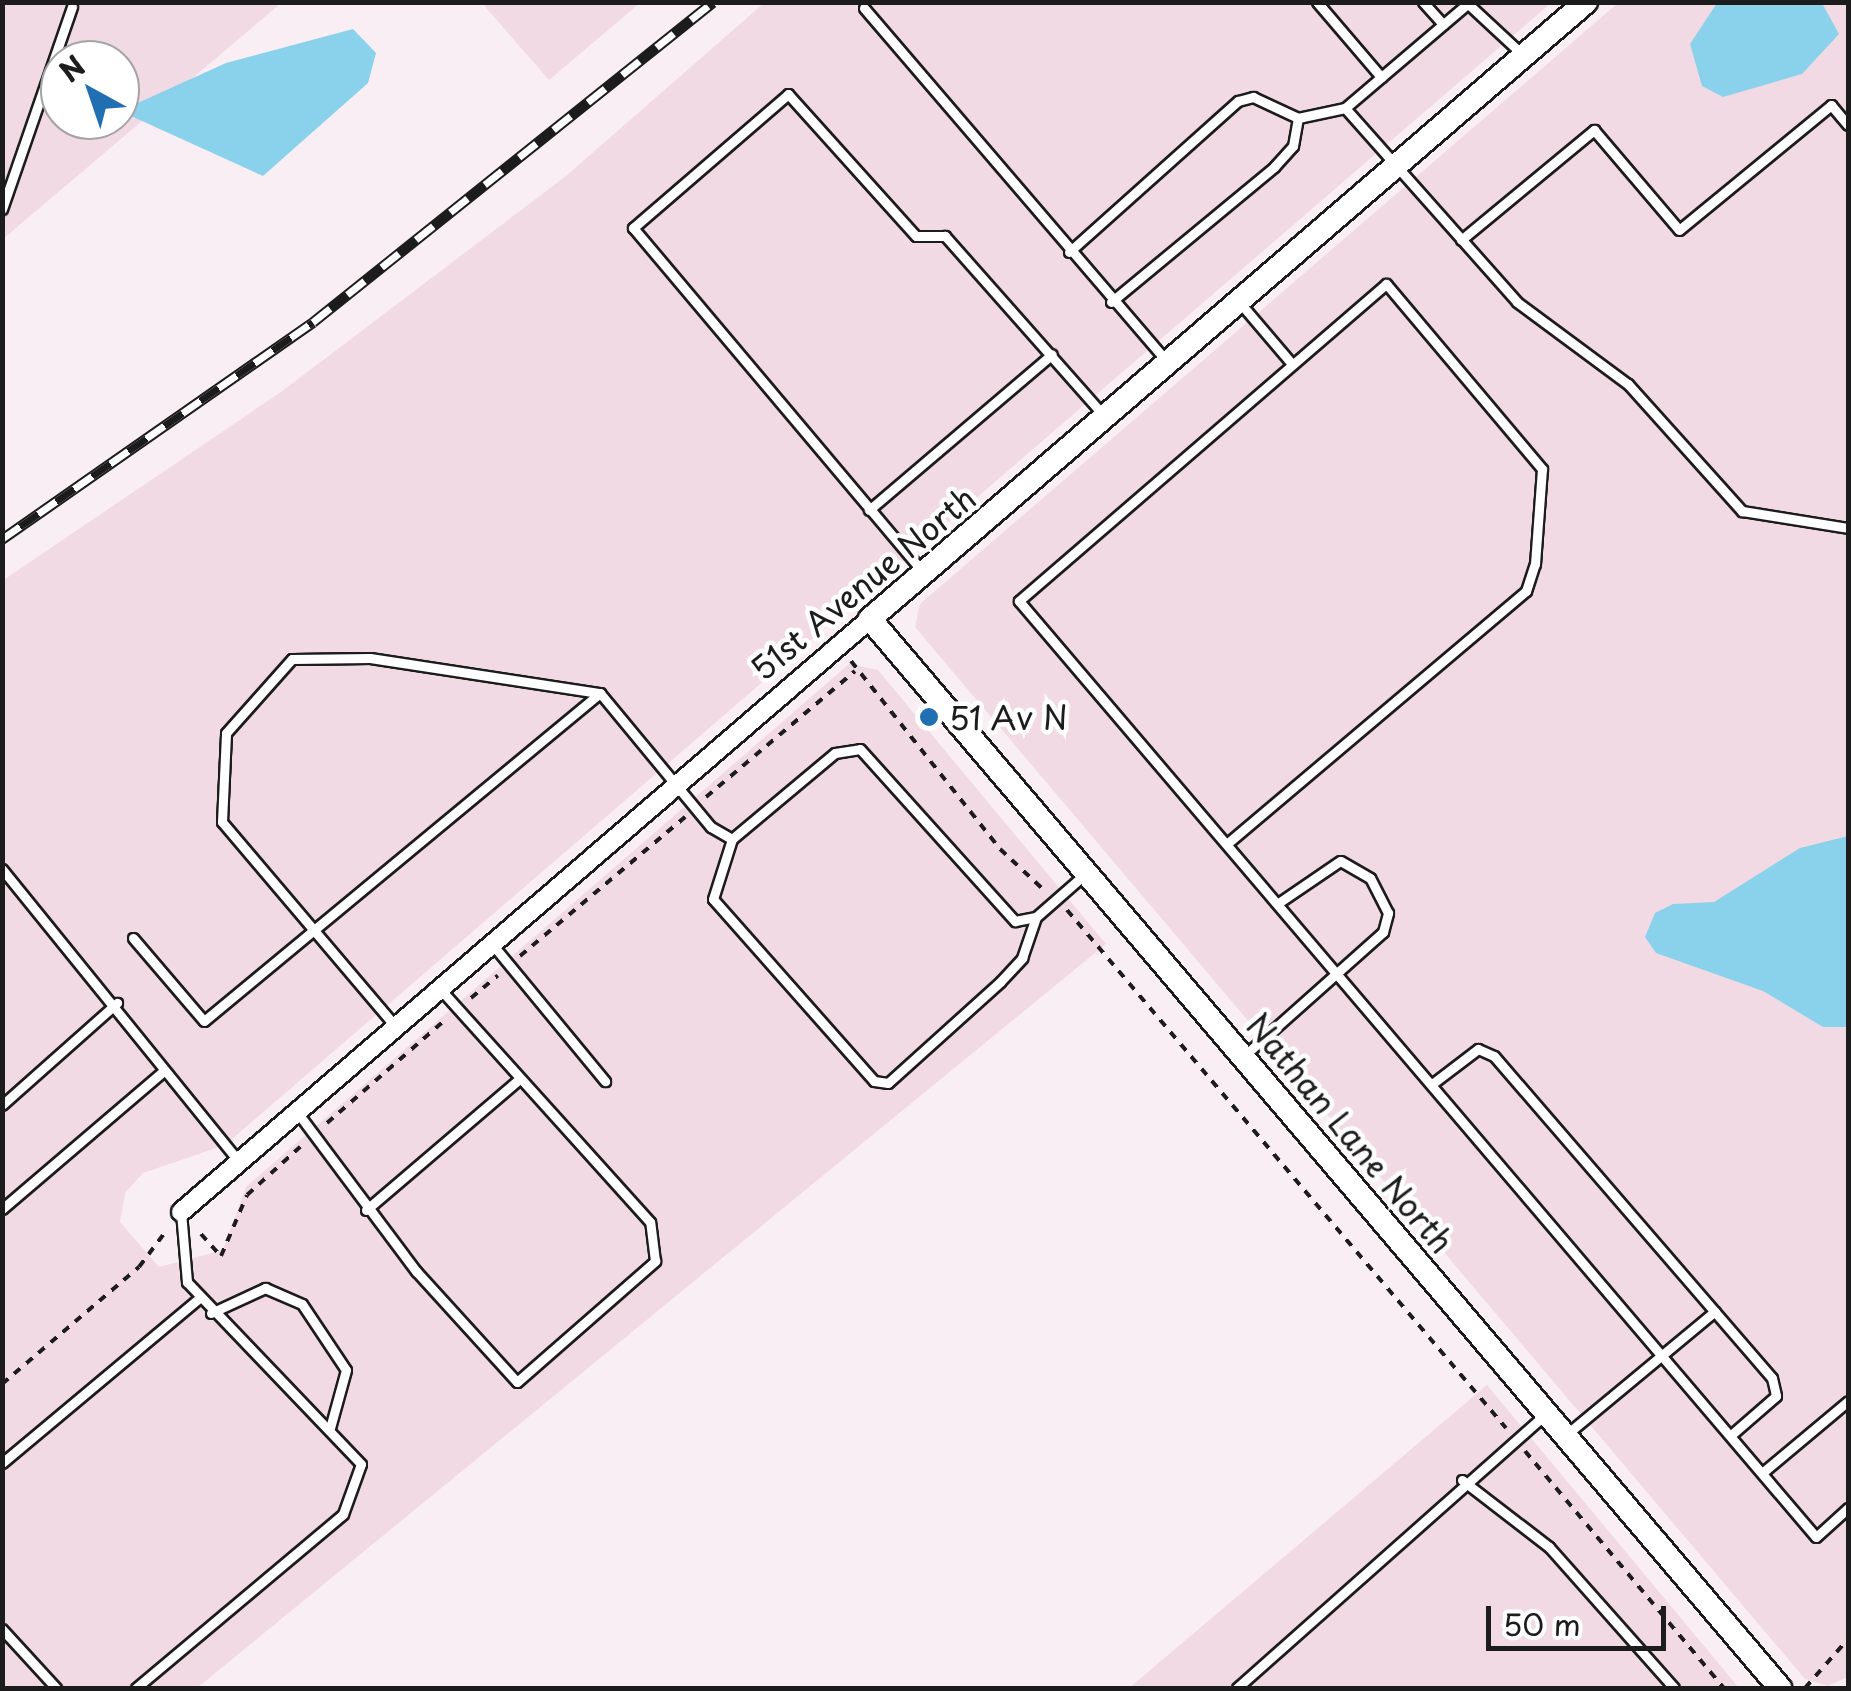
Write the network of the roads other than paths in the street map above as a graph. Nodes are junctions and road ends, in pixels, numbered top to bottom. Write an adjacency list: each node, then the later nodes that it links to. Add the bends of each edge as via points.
1 (1317, 2): 9 (lane)
2 (1423, 2): 7 (lane)
3 (1586, 2): 8 (street, 51st Avenue North)
4 (72, 4): 14 (lane)
5 (1466, 4): 7 (lane); 8 (lane)
6 (864, 8): 16 (lane)
7 (1443, 24): 9 (lane)
8 (1524, 56): 13 (street, 51st Avenue North)
9 (1382, 77): 10 (lane)
10 (1344, 108): 11 (lane); 13 (lane)
11 (1298, 118): 16 (lane, via 1253,98 1238,101); 17 (lane, via 1292,146 1274,167)
12 (1848, 125): 15 (lane, via 1831,105 1679,230 1594,130)
13 (1400, 164): 15 (lane); 18 (street, 51st Avenue North)
14 (2, 209)
15 (1461, 240): 24 (lane, via 1517,302 1628,384 1742,511)
16 (1069, 252): 17 (lane)
17 (1112, 302): 20 (lane)
18 (1239, 302): 20 (street, 51st Avenue North); 21 (lane)
19 (1052, 354): 22 (lane); 23 (lane); 23 (lane, via 944,236 916,236 788,94 634,228)
20 (1169, 363): 22 (street, 51st Avenue North)
21 (1292, 364): 30 (lane, via 1019,601); 30 (lane, via 1386,284 1542,469 1535,564 1526,590)
22 (1106, 418): 25 (street, 51st Avenue North)
23 (869, 510): 25 (lane)
24 (1848, 528)
25 (925, 574): 26 (street, 51st Avenue North)
26 (870, 619): 28 (street, 51st Avenue North); 32 (street, Nathan Lane North)
27 (600, 692): 28 (lane); 35 (lane); 35 (lane, via 370,658 292,659 226,733 222,822)
28 (682, 781): 29 (lane, via 711,826); 37 (street, 51st Avenue North)
29 (732, 839): 34 (lane, via 848,745 1004,917); 34 (lane, via 713,900 874,1081 888,1083 1000,982 1022,958)
30 (1229, 842): 33 (lane)
31 (2, 869): 40 (lane)
32 (1086, 874): 34 (lane); 42 (street, Nathan Lane North)
33 (1280, 902): 38 (lane); 38 (lane, via 1340,861 1384,894 1383,932)
34 (1036, 917)
35 (313, 937): 36 (lane, via 204,1021); 41 (lane)
36 (133, 938)
37 (492, 944): 39 (street, 51st Avenue North); 45 (lane)
38 (1337, 970): 42 (lane); 46 (lane)
39 (440, 989): 41 (street, 51st Avenue North); 44 (lane)
40 (118, 1003): 43 (lane); 47 (lane)
41 (396, 1027): 48 (street, 51st Avenue North)
42 (1243, 1057): 58 (street, Nathan Lane North)
43 (161, 1073): 49 (lane); 50 (lane)
44 (517, 1080): 51 (lane); 51 (lane, via 650,1222 655,1261 518,1382)
45 (605, 1081)
46 (1432, 1084): 54 (lane, via 1478,1048 1494,1056); 56 (lane)
47 (2, 1105)
48 (297, 1112): 49 (street, 51st Avenue North); 51 (lane)
49 (239, 1162): 52 (street, 51st Avenue North)
50 (2, 1209)
51 (366, 1210)
52 (181, 1212): 53 (lane, via 187,1282)
53 (200, 1298): 55 (lane); 62 (lane)
54 (1714, 1310): 56 (lane); 60 (lane, via 1772,1378 1776,1396)
55 (210, 1313): 59 (lane); 59 (lane, via 265,1288 302,1304 346,1370)
56 (1664, 1356): 60 (lane); 61 (lane)
57 (1848, 1401): 63 (lane)
58 (1546, 1414): 61 (street, Nathan Lane North); 64 (lane)
59 (330, 1428): 68 (lane, via 361,1464 353,1501)
60 (1730, 1435): 63 (lane)
61 (1564, 1436): 71 (street, Nathan Lane North)
62 (2, 1463)
63 (1762, 1473): 65 (lane, via 1816,1537)
64 (1462, 1480): 69 (lane); 70 (lane, via 1549,1548)
65 (1848, 1508)
66 (2, 1630): 67 (lane)
67 (56, 1688)
68 (136, 1688)
69 (1236, 1688)
70 (1674, 1688)
71 (1780, 1688)

